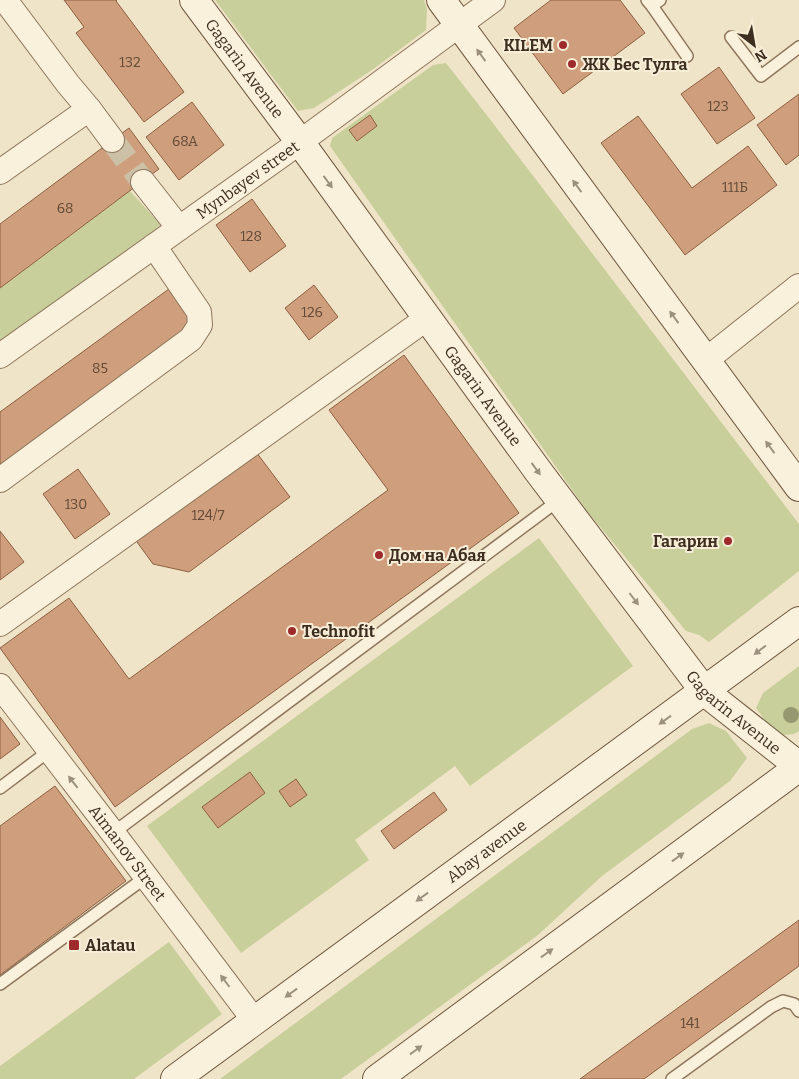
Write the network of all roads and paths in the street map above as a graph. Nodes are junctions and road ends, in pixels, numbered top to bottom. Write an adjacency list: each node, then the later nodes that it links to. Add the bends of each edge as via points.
1 (5, 0): 10 (street)
2 (194, 0): 12 (street, Gagarin Avenue)
3 (442, 0): 6 (street)
4 (493, 0): 6 (street, Mynbayev street)
5 (653, 2): 9 (lane)
6 (460, 25): 12 (street, Mynbayev street); 20 (street, one-way to 6)
7 (731, 37): 8 (lane, via 761,76)
8 (799, 47)
9 (688, 56)
10 (89, 109): 11 (street); 13 (street)
11 (112, 140)
12 (300, 142): 15 (street, Mynbayev street); 18 (street, Gagarin Avenue, one-way to 18)
13 (0, 172)
14 (143, 182): 15 (street)
15 (179, 228): 16 (street, Mynbayev street)
16 (154, 246): 19 (street, Mynbayev street); 21 (street, via 199,312 200,326 190,339)
17 (799, 286): 20 (street)
18 (426, 319): 23 (street, Gagarin Avenue, one-way to 23); 25 (street)
19 (0, 356)
20 (706, 360): 22 (street, one-way to 20)
21 (0, 480)
22 (799, 487)
23 (560, 500): 27 (street, Gagarin Avenue, one-way to 27); 31 (lane)
24 (799, 621): 27 (street, Abay avenue, one-way to 27)
25 (0, 624)
26 (0, 686): 28 (street, Aimanov Street)
27 (705, 692): 29 (street, Gagarin Avenue); 35 (street, Abay avenue, one-way to 35)
28 (49, 751): 30 (lane); 31 (street, Aimanov Street, one-way to 28)
29 (799, 767): 37 (street, one-way to 29)
30 (0, 788)
31 (113, 833): 32 (street, Aimanov Street)
32 (146, 877): 33 (lane); 35 (street, Aimanov Street, one-way to 32)
33 (0, 984)
34 (799, 1011): 38 (lane, via 794,1004 783,1001 771,1007)
35 (254, 1020): 36 (street, Abay avenue)
36 (175, 1079)
37 (377, 1079)
38 (672, 1079)

